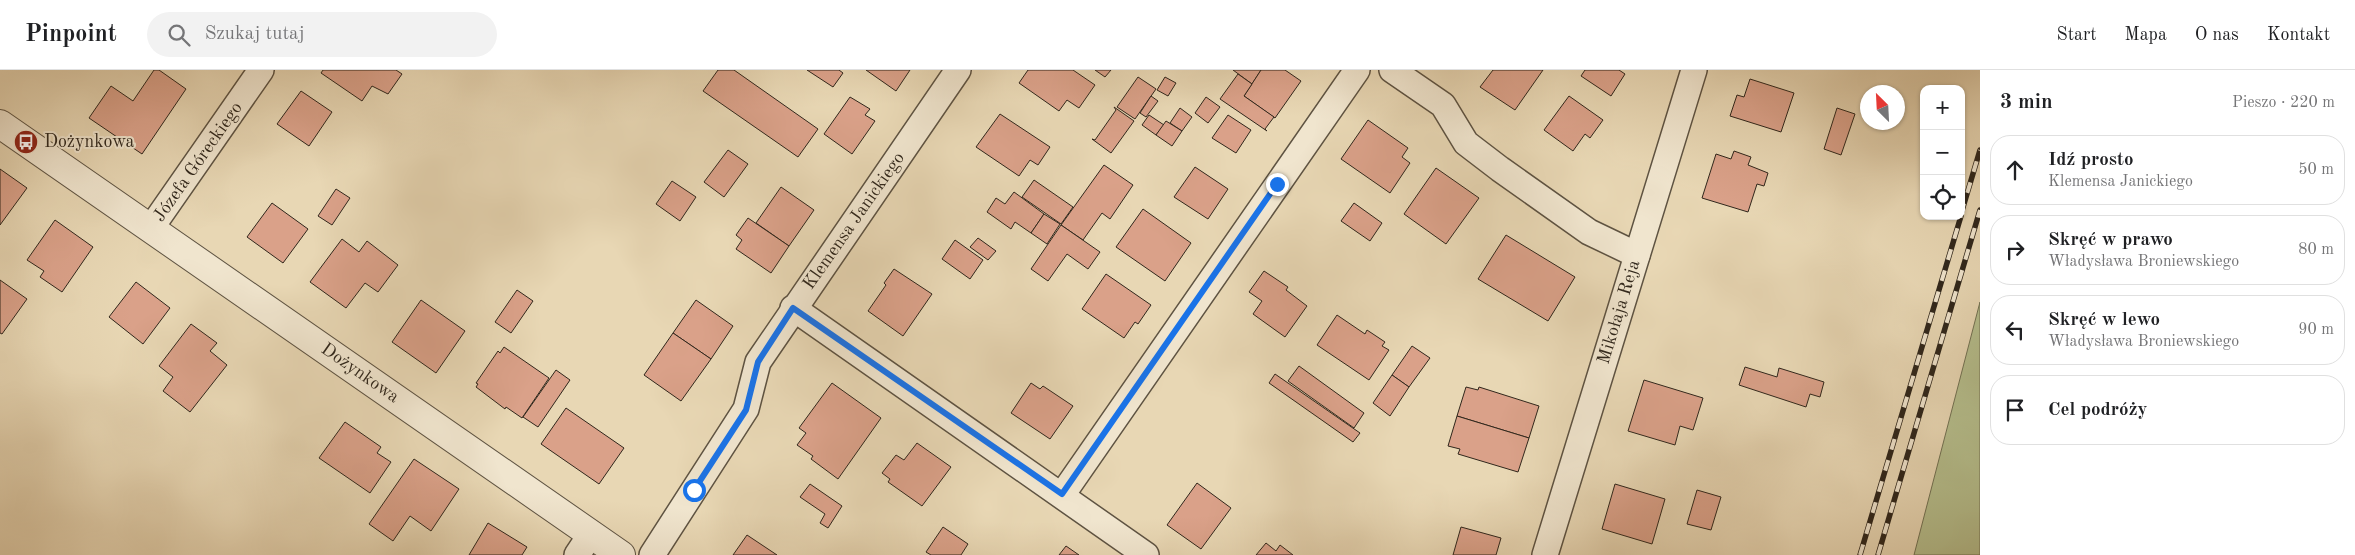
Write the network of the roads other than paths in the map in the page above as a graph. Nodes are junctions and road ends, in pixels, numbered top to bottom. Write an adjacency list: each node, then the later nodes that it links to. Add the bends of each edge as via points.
1 (261, 70): 7 (street, Józefa Góreckiego)
2 (958, 70): 9 (street, Klemensa Janickiego)
3 (1357, 70): 10 (street)
4 (1392, 70): 8 (street, via 1443,105 1466,143 1589,232)
5 (1694, 70): 8 (street, Mikołaja Reja)
6 (0, 124): 7 (street, Dożynkowa)
7 (151, 228): 11 (street, Dożynkowa)
8 (1637, 255): 15 (street, Mikołaja Reja)
9 (793, 308): 10 (street); 13 (street, Klemensa Janickiego, via 758,362 746,410)
10 (1062, 494): 14 (street)
11 (584, 544): 12 (street, Dożynkowa)
12 (622, 555)
13 (652, 555)
14 (1146, 555)
15 (1545, 555)

